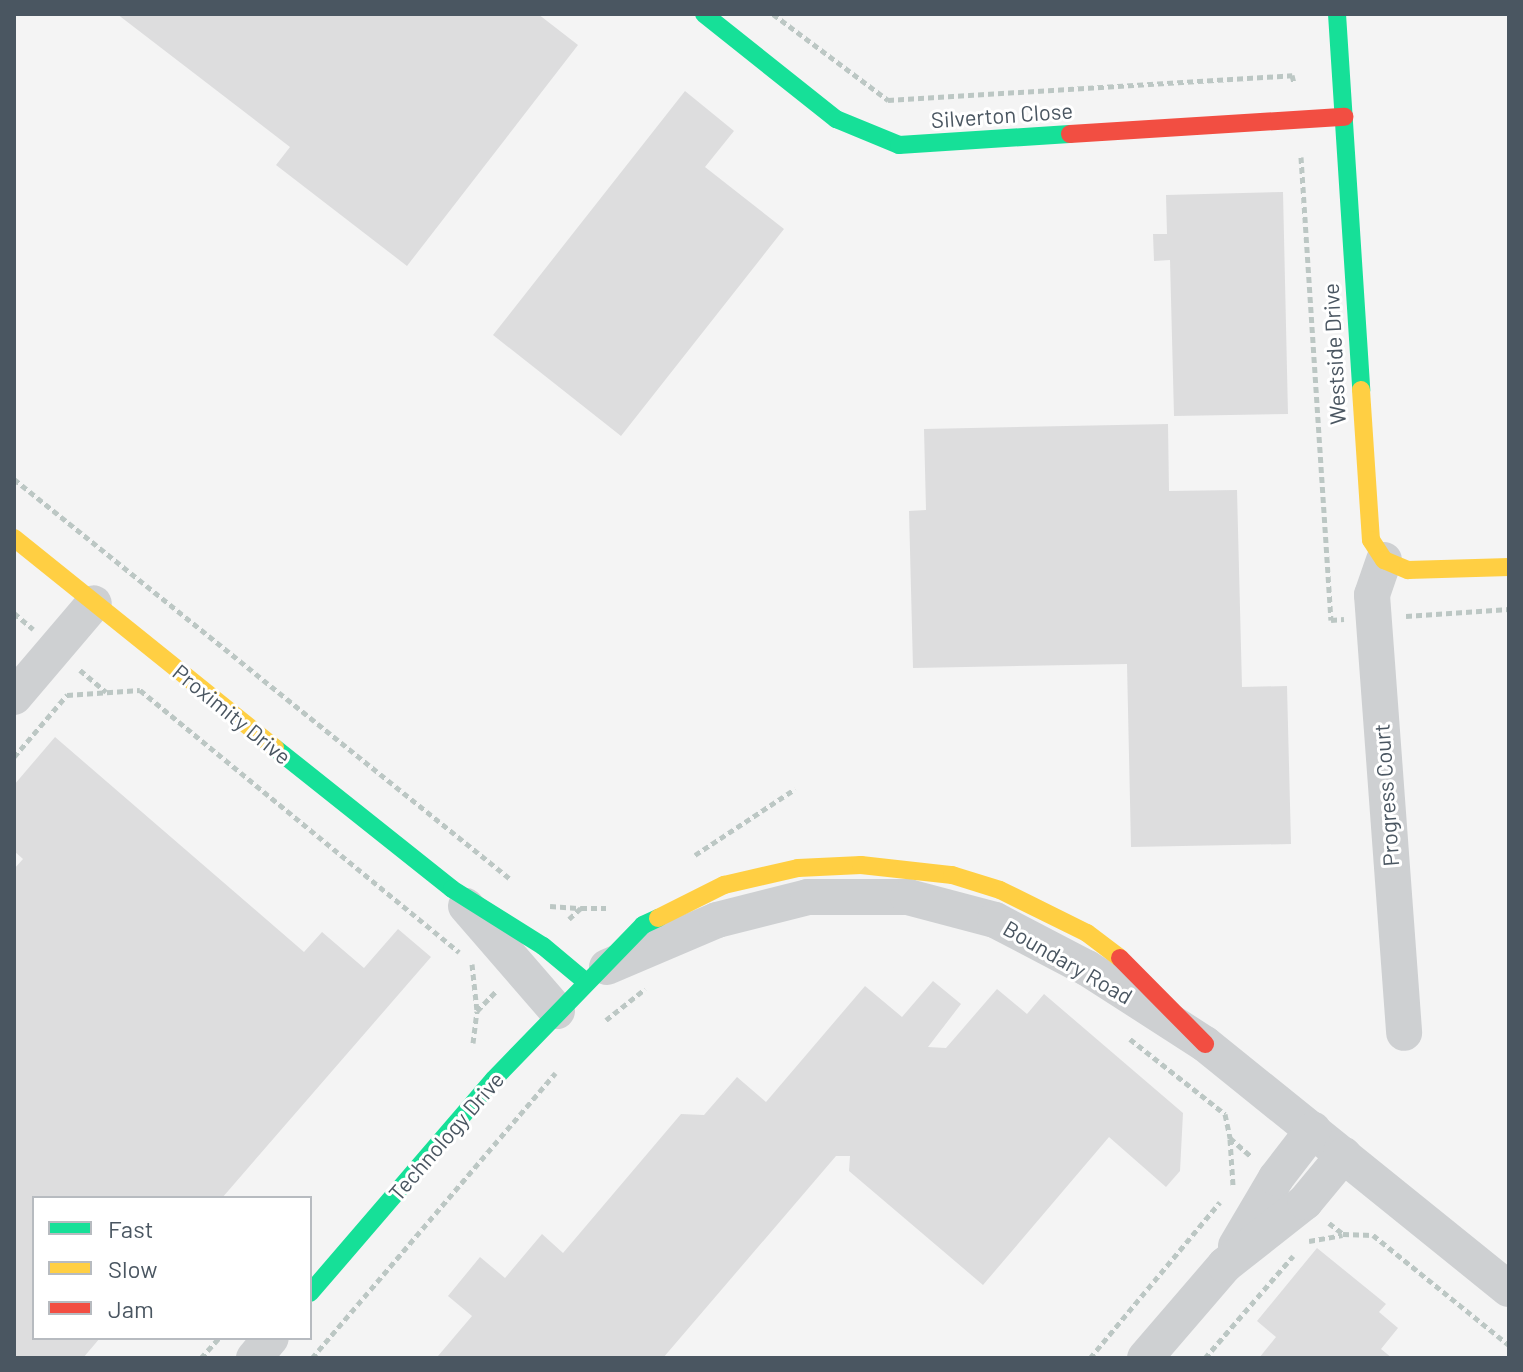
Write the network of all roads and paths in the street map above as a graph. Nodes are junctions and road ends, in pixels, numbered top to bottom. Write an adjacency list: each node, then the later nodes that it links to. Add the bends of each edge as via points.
1 (704, 14): 5 (street, Silverton Close, via 836,119 899,145)
2 (773, 14): 5 (path, via 888,100 1292,75)
3 (1337, 14): 4 (street, Westside Drive)
4 (1344, 117): 5 (street, Silverton Close); 8 (street, Westside Drive, via 1367,527)
5 (1299, 120): 12 (path, via 1331,620)
6 (14, 479): 17 (path)
7 (14, 538): 10 (street, Proximity Drive)
8 (1384, 560): 9 (street, via 1422,572); 12 (street, Progress Court, via 1373,585)
9 (1509, 567)
10 (94, 603): 13 (street); 18 (street, Proximity Drive)
11 (1509, 609): 12 (path)
12 (1373, 617): 28 (street, Progress Court)
13 (14, 697)
14 (14, 757): 25 (path, via 67,695 140,690 472,964)
15 (795, 789): 16 (path)
16 (691, 858)
17 (518, 885)
18 (452, 889): 22 (street, Proximity Drive)
19 (543, 905): 20 (path)
20 (581, 908): 21 (path); 22 (path)
21 (615, 908)
22 (531, 957): 23 (street, Proximity Drive); 25 (path); 26 (street, Proximity Drive)
23 (593, 976): 26 (street, Technology Drive); 32 (street, Boundary Road, via 751,908 808,897 908,897 1028,934 1205,1044)
24 (653, 984): 27 (path)
25 (477, 1011): 30 (path, via 477,1039)
26 (557, 1011): 42 (street, Technology Drive)
27 (599, 1026)
28 (1404, 1033)
29 (1127, 1035): 33 (path, via 1225,1114)
30 (467, 1051)
31 (564, 1063): 48 (path)
32 (1313, 1130): 34 (street, Boundary Road); 35 (street)
33 (1230, 1138): 35 (path); 49 (path, via 1233,1186)
34 (1344, 1155): 36 (street); 41 (street, Boundary Road)
35 (1276, 1178): 40 (street)
36 (1305, 1202): 37 (path); 40 (street)
37 (1343, 1234): 38 (path); 45 (path, via 1373,1235)
38 (1305, 1242)
39 (1295, 1254): 51 (path)
40 (1225, 1265): 50 (street)
41 (1509, 1289)
42 (312, 1291)
43 (217, 1340): 46 (path)
44 (269, 1340): 47 (street)
45 (1509, 1345)
46 (201, 1358)
47 (254, 1358)
48 (312, 1358)
49 (1090, 1358)
50 (1145, 1358)
51 (1205, 1358)

